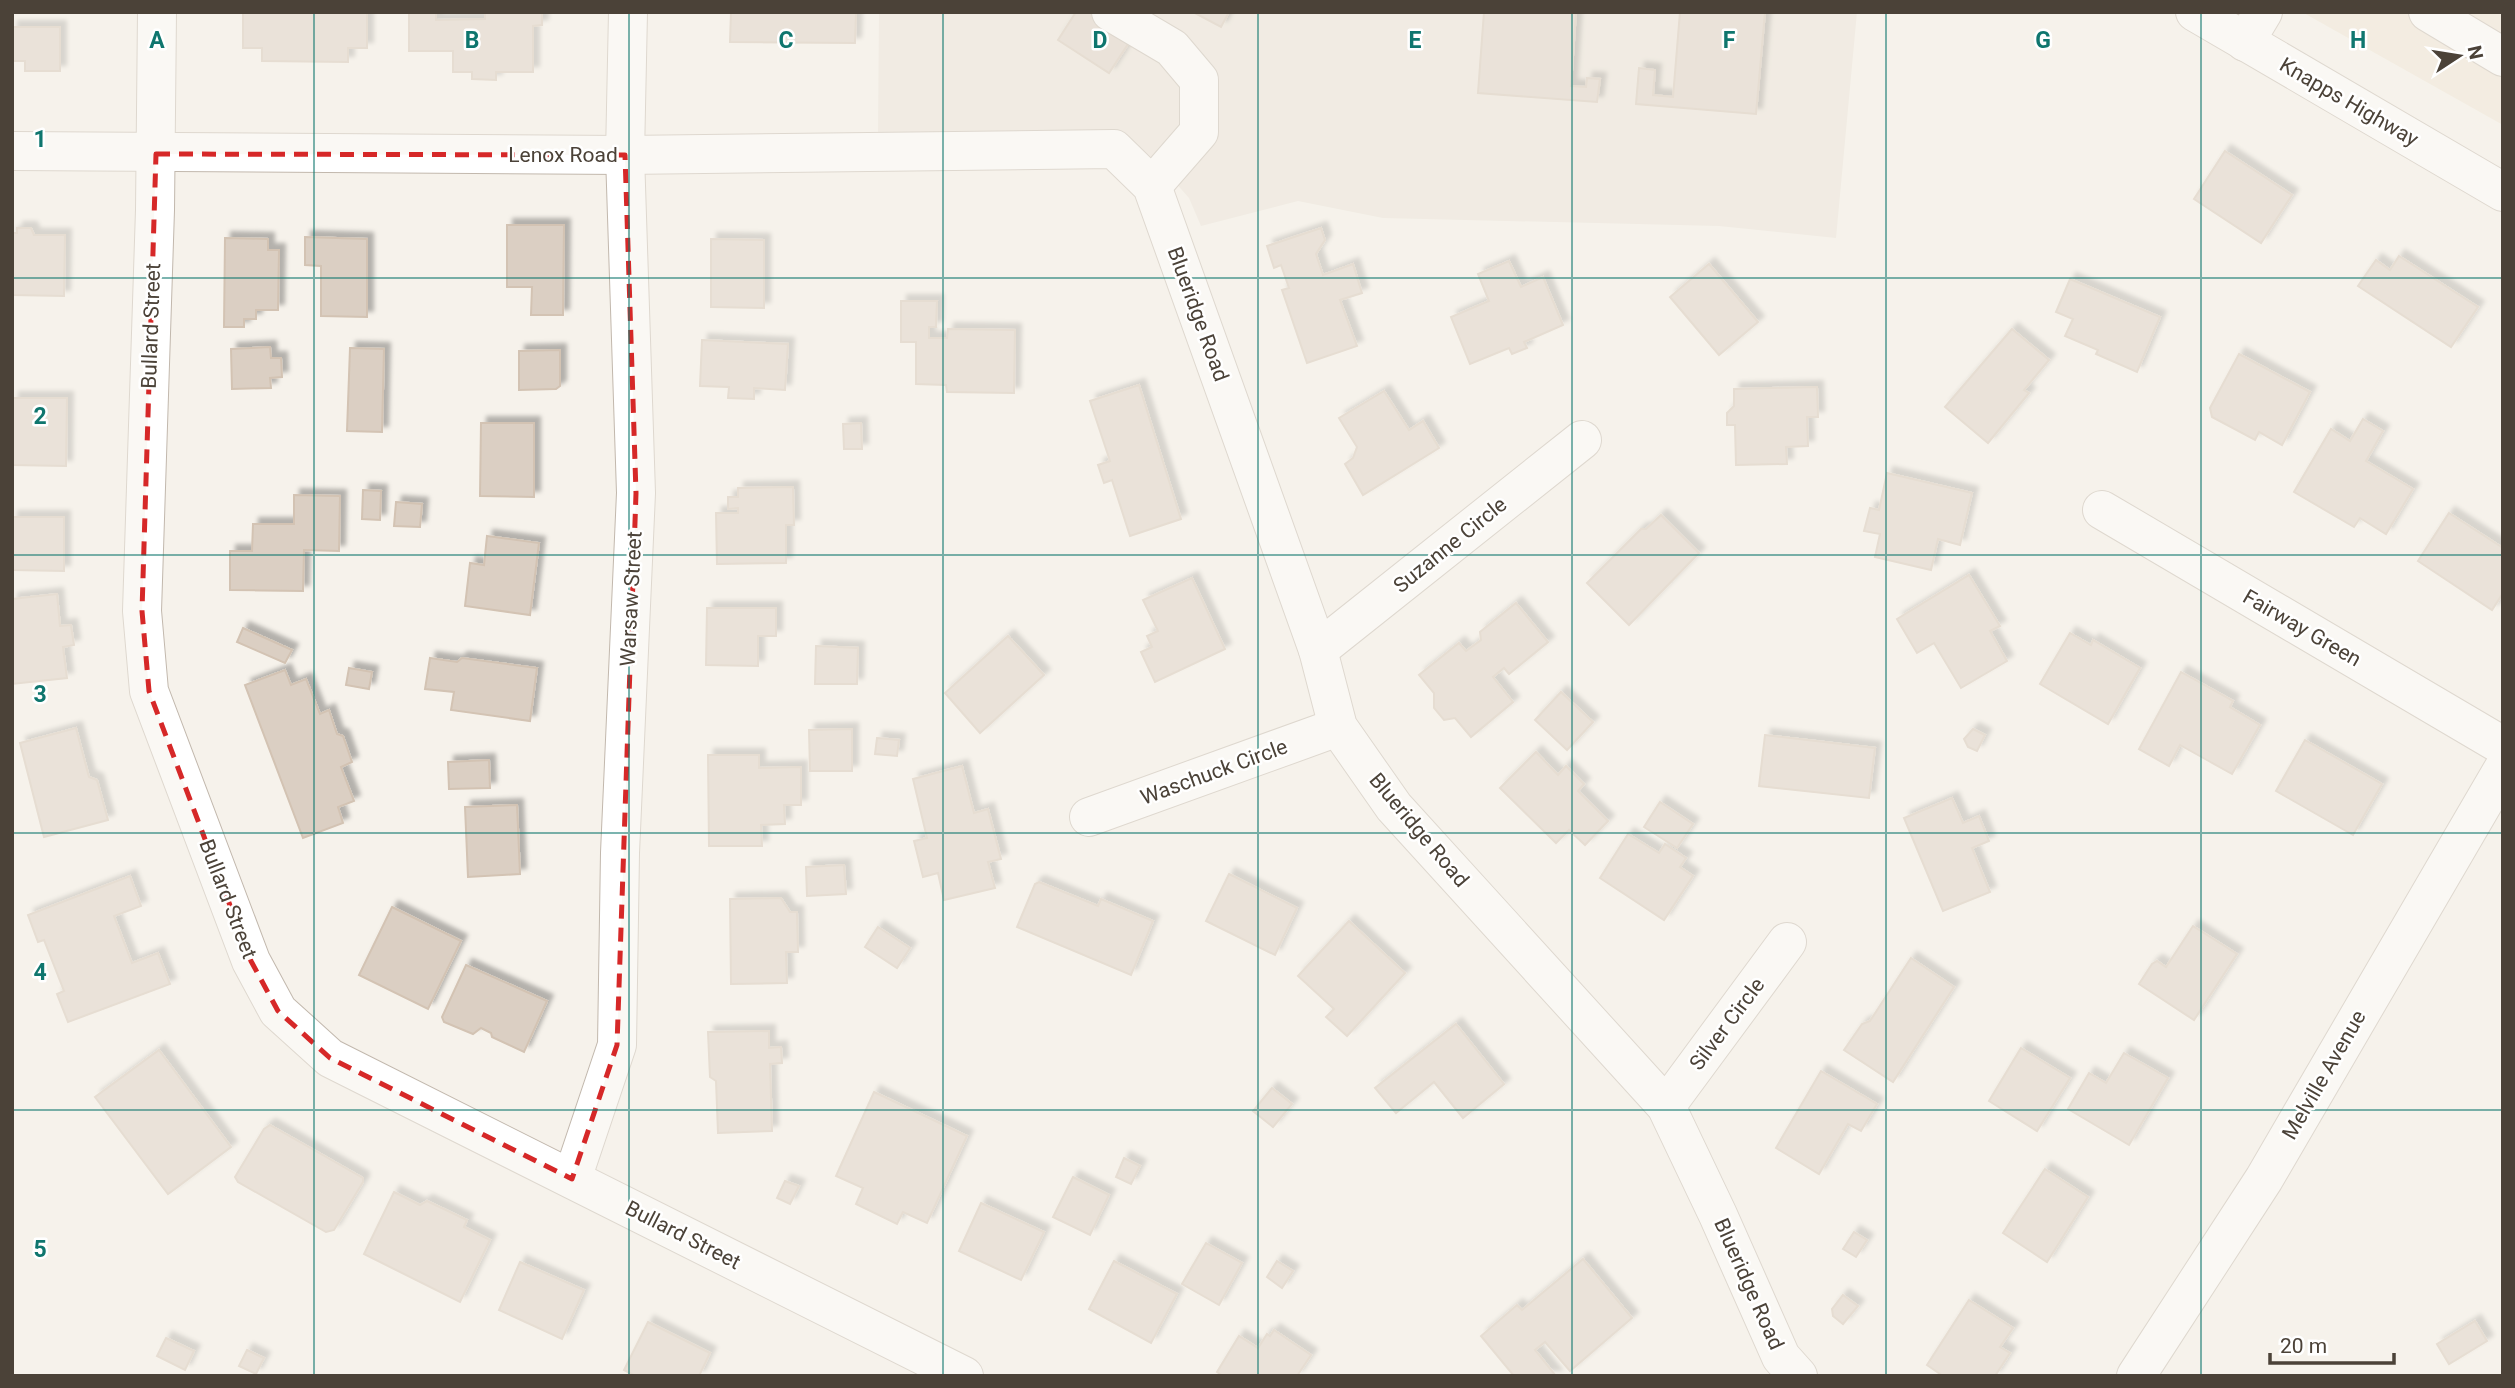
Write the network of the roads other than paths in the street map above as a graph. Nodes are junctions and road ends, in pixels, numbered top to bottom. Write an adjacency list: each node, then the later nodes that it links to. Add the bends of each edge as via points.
1 (157, 12): 10 (street, Bullard Street)
2 (628, 12): 11 (street, Warsaw Street)
3 (1111, 12): 12 (street, via 1172,48 1199,80 1199,132)
4 (2195, 12): 6 (street, Knapps Highway)
5 (2428, 12): 7 (street)
6 (2254, 27): 13 (street, Knapps Highway)
7 (2503, 57)
8 (1114, 149): 11 (street, Lenox Road); 12 (street, Blueridge Road)
9 (12, 151): 10 (street, Lenox Road)
10 (156, 154): 11 (street, Lenox Road); 23 (street, Bullard Street, via 142,611 149,691 251,961 278,1011 330,1058)
11 (625, 155): 23 (street, Warsaw Street, via 636,493 620,853 617,1045)
12 (1152, 186): 16 (street, Blueridge Road)
13 (2503, 192)
14 (1582, 440): 16 (street, Suzanne Circle)
15 (2102, 510): 18 (street, Fairway Green)
16 (1318, 650): 17 (street, Blueridge Road)
17 (1338, 727): 20 (street, Waschuck Circle); 22 (street, Blueridge Road, via 1394,807)
18 (2503, 746)
19 (2503, 769): 26 (street, Melville Avenue, via 2264,1178)
20 (1089, 817)
21 (1787, 942): 22 (street, Silver Circle)
22 (1666, 1106): 25 (street, Blueridge Road, via 1781,1357)
23 (572, 1179): 24 (street, Bullard Street)
24 (964, 1376)
25 (1798, 1376)
26 (2136, 1376)

